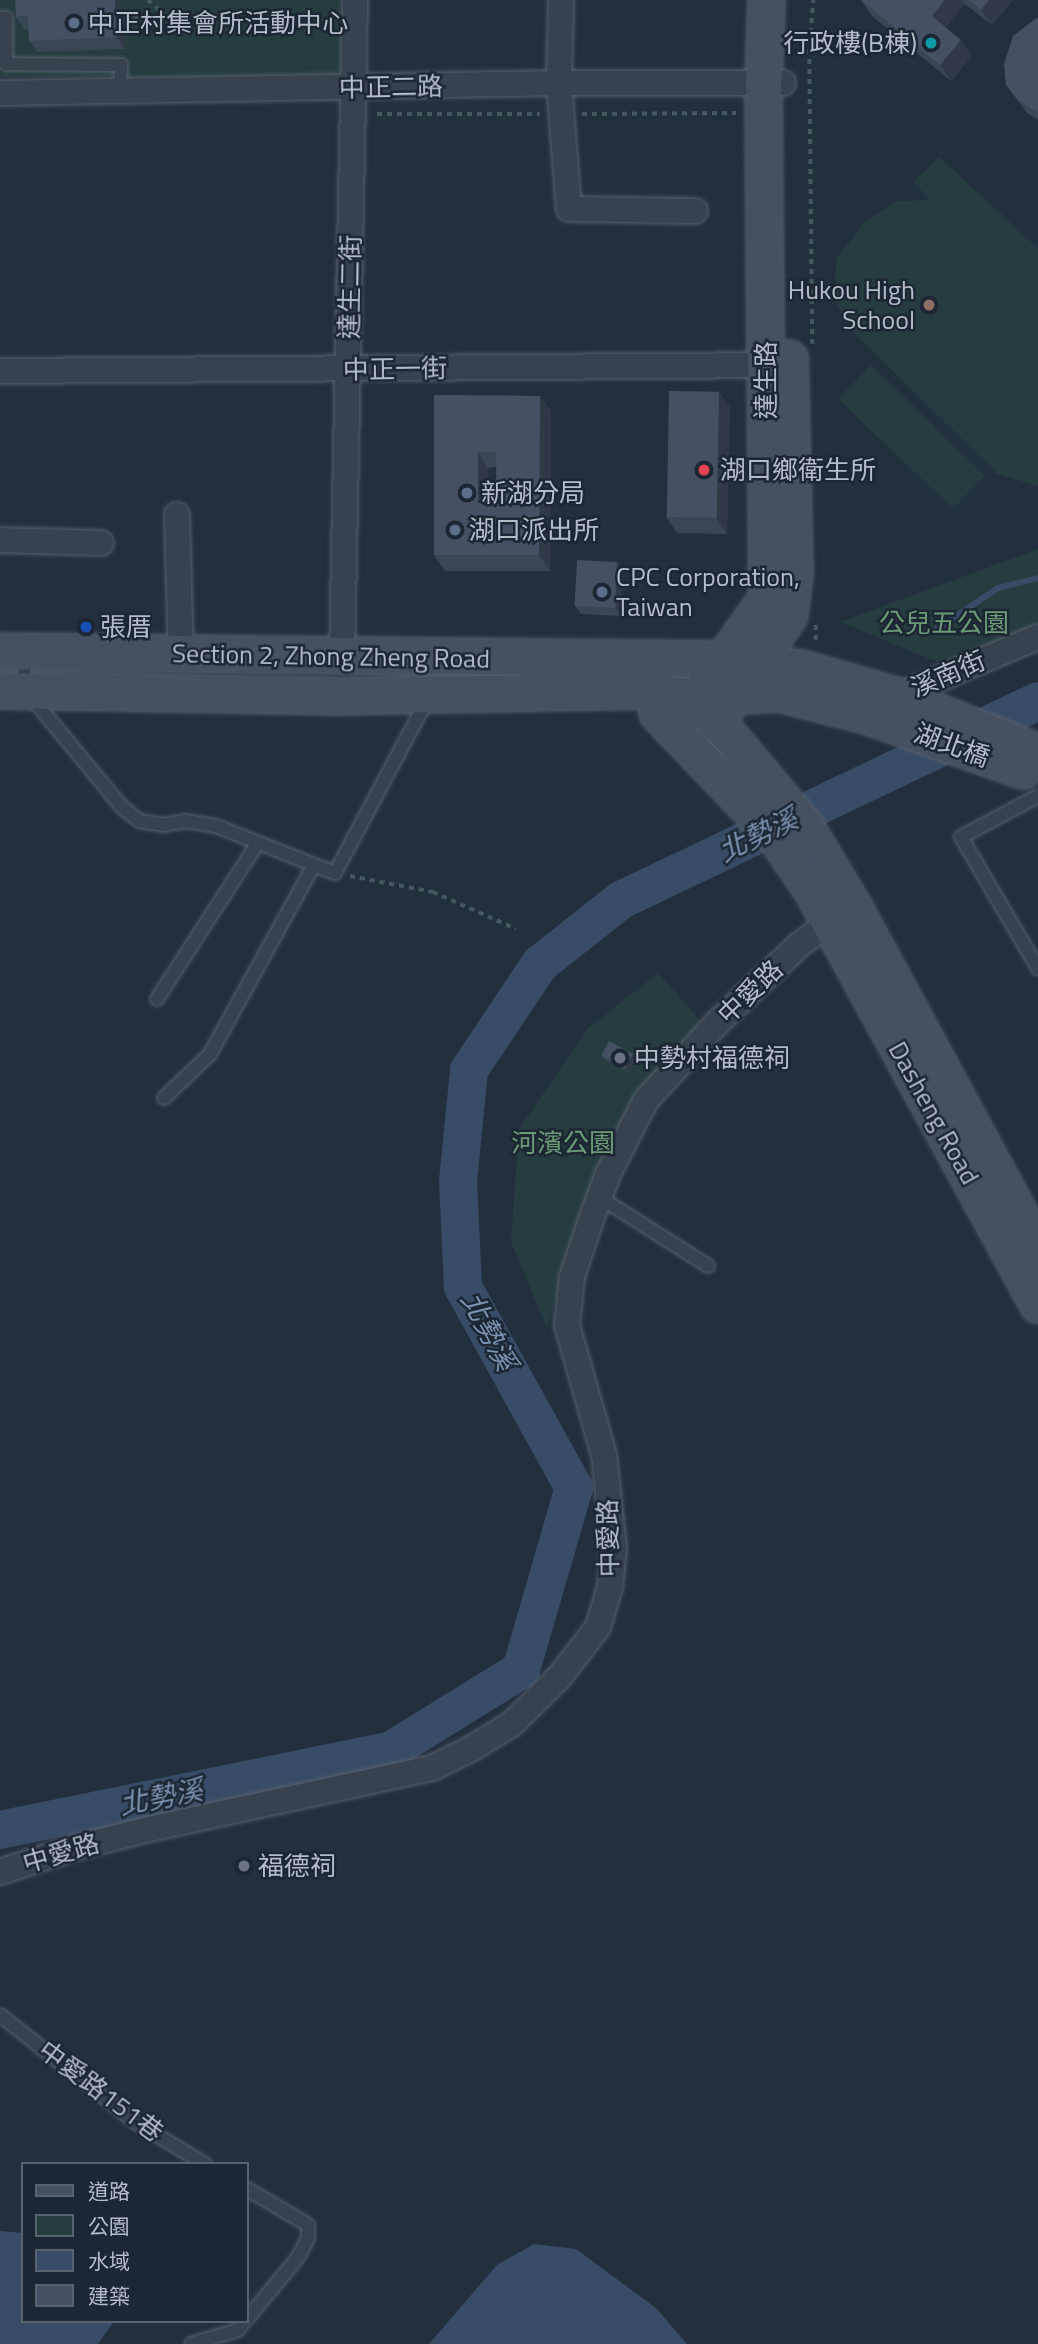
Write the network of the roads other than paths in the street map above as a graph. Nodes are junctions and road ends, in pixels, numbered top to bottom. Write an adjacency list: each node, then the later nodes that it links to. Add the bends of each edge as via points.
1 (355, 0): 8 (street, 達生二街)
2 (561, 0): 6 (street)
3 (766, 0): 7 (main road, 達生路)
4 (790, 0): 7 (main road, 達生路)
5 (0, 18): 9 (lane, via 6,18 6,64 121,65)
6 (559, 83): 7 (street, 中正二路); 8 (street, 中正二路); 11 (street, via 569,209)
7 (773, 83): 12 (main road, 達生路)
8 (353, 89): 9 (street, 中正二路); 13 (street, 達生二街)
9 (120, 91): 10 (street, 中正二路)
10 (0, 93)
11 (695, 211)
12 (789, 360): 13 (street, 中正一街); 23 (main road, 達生路, via 767,597)
13 (349, 369): 14 (street, 中正一街); 21 (street, 達生二街)
14 (0, 371)
15 (177, 515): 20 (street)
16 (0, 540): 17 (street)
17 (101, 543)
18 (1038, 636): 27 (street, 溪南街)
19 (12, 652): 20 (main road, Section 2, Zhong Zheng Road); 25 (lane)
20 (181, 654): 21 (main road, Section 2, Zhong Zheng Road)
21 (342, 657): 22 (main road, Section 2, Zhong Zheng Road)
22 (662, 657): 23 (main road, Section 2, Zhong Zheng Road); 28 (main road)
23 (740, 661): 27 (main road, 湖北橋, via 801,668); 28 (main road, 達生路)
24 (636, 690): 26 (main road, Section 2, Zhong Zheng Road); 28 (main road, Section 2, Zhong Zheng Road); 29 (main road)
25 (13, 691): 26 (main road, Section 2, Zhong Zheng Road); 33 (lane, via 139,821 216,826)
26 (431, 694): 34 (lane, via 335,873)
27 (898, 696): 30 (main road, 湖北橋)
28 (719, 726): 29 (main road, 達生路); 29 (main road); 31 (main road, 湖北橋, via 779,693 866,715); 35 (main road, Dasheng Road, via 805,827)
29 (673, 730)
30 (1038, 752)
31 (1038, 776)
32 (1038, 796): 36 (lane, via 961,838)
33 (258, 843): 34 (lane); 37 (lane)
34 (314, 865): 38 (lane, via 210,1054)
35 (841, 915): 39 (street, 中愛路, via 799,945 719,1021 646,1100); 40 (main road, Dasheng Road)
36 (1038, 968)
37 (157, 999)
38 (164, 1098)
39 (599, 1197): 41 (lane); 43 (street, 中愛路, via 572,1278 567,1325 604,1455 614,1548 610,1587 598,1627 561,1675 513,1723 432,1768 149,1829)
40 (1032, 1263): 42 (main road, Dasheng Road)
41 (708, 1266)
42 (1038, 1305)
43 (0, 1872)
44 (0, 2015): 45 (lane, 中愛路151巷, via 135,2122)
45 (202, 2162)
46 (248, 2190): 47 (lane, via 307,2225 308,2238 299,2256)
47 (248, 2318)
48 (243, 2323): 49 (lane, via 237,2330)
49 (191, 2344)

